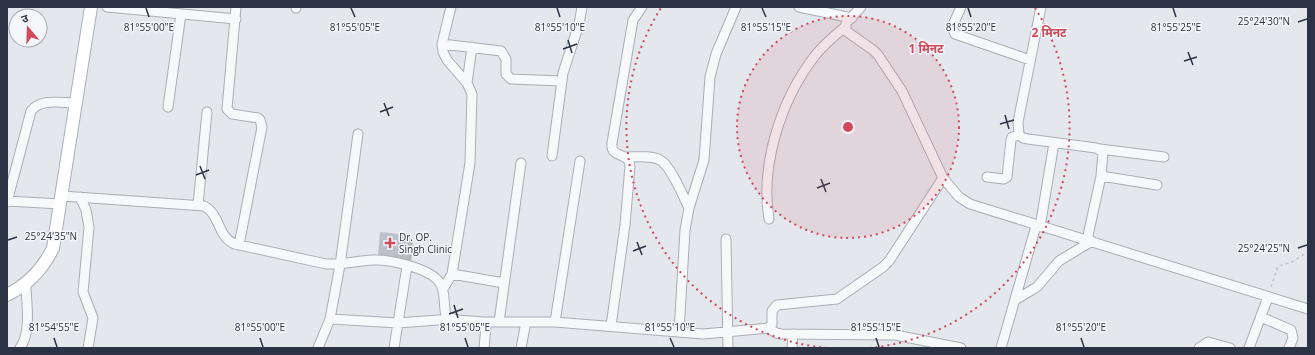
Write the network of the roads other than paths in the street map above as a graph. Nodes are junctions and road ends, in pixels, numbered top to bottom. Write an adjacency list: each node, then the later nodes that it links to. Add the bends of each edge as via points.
1 (91, 7): 21 (street)
2 (107, 7): 12 (street)
3 (236, 7): 14 (street)
4 (451, 7): 16 (street)
5 (582, 7): 19 (street)
6 (642, 7): 29 (street, via 633,20 612,143 614,154)
7 (736, 7): 41 (street, via 712,66 704,160)
8 (799, 7): 13 (street)
9 (861, 7): 13 (street)
10 (961, 7): 18 (street, via 952,27 955,34)
11 (1041, 7): 18 (street)
12 (181, 14): 14 (street); 22 (street)
13 (852, 18): 15 (street)
14 (236, 19): 46 (street, via 227,109 232,114 258,118 262,127)
15 (845, 27): 35 (street, via 848,34 873,50 898,84); 42 (street, via 814,56 779,119 766,187)
16 (442, 44): 17 (street); 20 (street, via 447,60)
17 (472, 47): 19 (street, via 501,51 506,59 506,74 511,79); 20 (street)
18 (1030, 60): 25 (street, via 1018,122)
19 (561, 81): 28 (street)
20 (466, 83): 49 (street, via 472,94 470,163)
21 (76, 103): 38 (street); 39 (street, via 40,104 30,111)
22 (168, 107)
23 (207, 112): 40 (street)
24 (358, 134): 47 (street)
25 (1019, 135): 26 (street, via 1028,140); 34 (street, via 1012,137 1011,140 1007,177)
26 (1054, 143): 27 (street); 43 (street)
27 (1100, 149): 30 (street); 33 (street, via 1104,157)
28 (552, 156)
29 (626, 157): 41 (street, via 654,158 661,161); 65 (street, via 630,166 625,225)
30 (1164, 157)
31 (580, 161): 63 (street)
32 (521, 163): 51 (street)
33 (1101, 176): 36 (street); 45 (street)
34 (987, 177)
35 (943, 178): 43 (street, via 959,197 970,204); 66 (street, via 883,267 837,299 776,306 772,311 772,324)
36 (1157, 185)
37 (80, 197): 38 (street); 40 (street); 71 (street, via 88,218 84,292 93,318)
38 (62, 200): 39 (street); 50 (street, via 53,248 46,263)
39 (7, 201)
40 (198, 205): 46 (street, via 210,209 215,215 228,242)
41 (689, 208): 67 (street, via 685,230)
42 (769, 219)
43 (1038, 226): 45 (street); 55 (street)
44 (726, 239): 68 (street)
45 (1090, 240): 54 (street); 55 (street, via 1059,261 1034,290)
46 (239, 245): 47 (street)
47 (340, 265): 48 (street, via 374,260); 58 (street)
48 (407, 266): 52 (street, via 426,270 440,282); 64 (street)
49 (452, 274): 51 (street); 52 (street)
50 (26, 284): 53 (street); 70 (street, via 26,330)
51 (504, 284): 61 (street)
52 (443, 289): 59 (street, via 446,315)
53 (7, 295)
54 (1267, 296): 56 (street); 57 (street)
55 (1015, 300): 79 (street)
56 (1308, 309)
57 (1261, 316): 82 (street); 83 (street, via 1291,330 1293,338)
58 (330, 319): 64 (street); 72 (street)
59 (451, 319): 60 (street); 64 (street)
60 (482, 322): 61 (street); 74 (street, via 487,332)
61 (500, 322): 62 (street)
62 (526, 322): 63 (street); 75 (street)
63 (556, 322): 65 (street)
64 (398, 323): 73 (street)
65 (611, 326): 67 (street)
66 (769, 328): 68 (street); 69 (street, via 776,333)
67 (679, 332): 68 (street)
68 (728, 332): 76 (street)
69 (793, 334): 77 (street); 78 (street, via 895,335)
70 (20, 348)
71 (88, 348)
72 (318, 348)
73 (394, 348)
74 (484, 348)
75 (521, 348)
76 (728, 348)
77 (792, 348)
78 (961, 348)
79 (1001, 348)
80 (1199, 348): 81 (street, via 1208,342)
81 (1230, 348)
82 (1249, 348)
83 (1290, 348)

